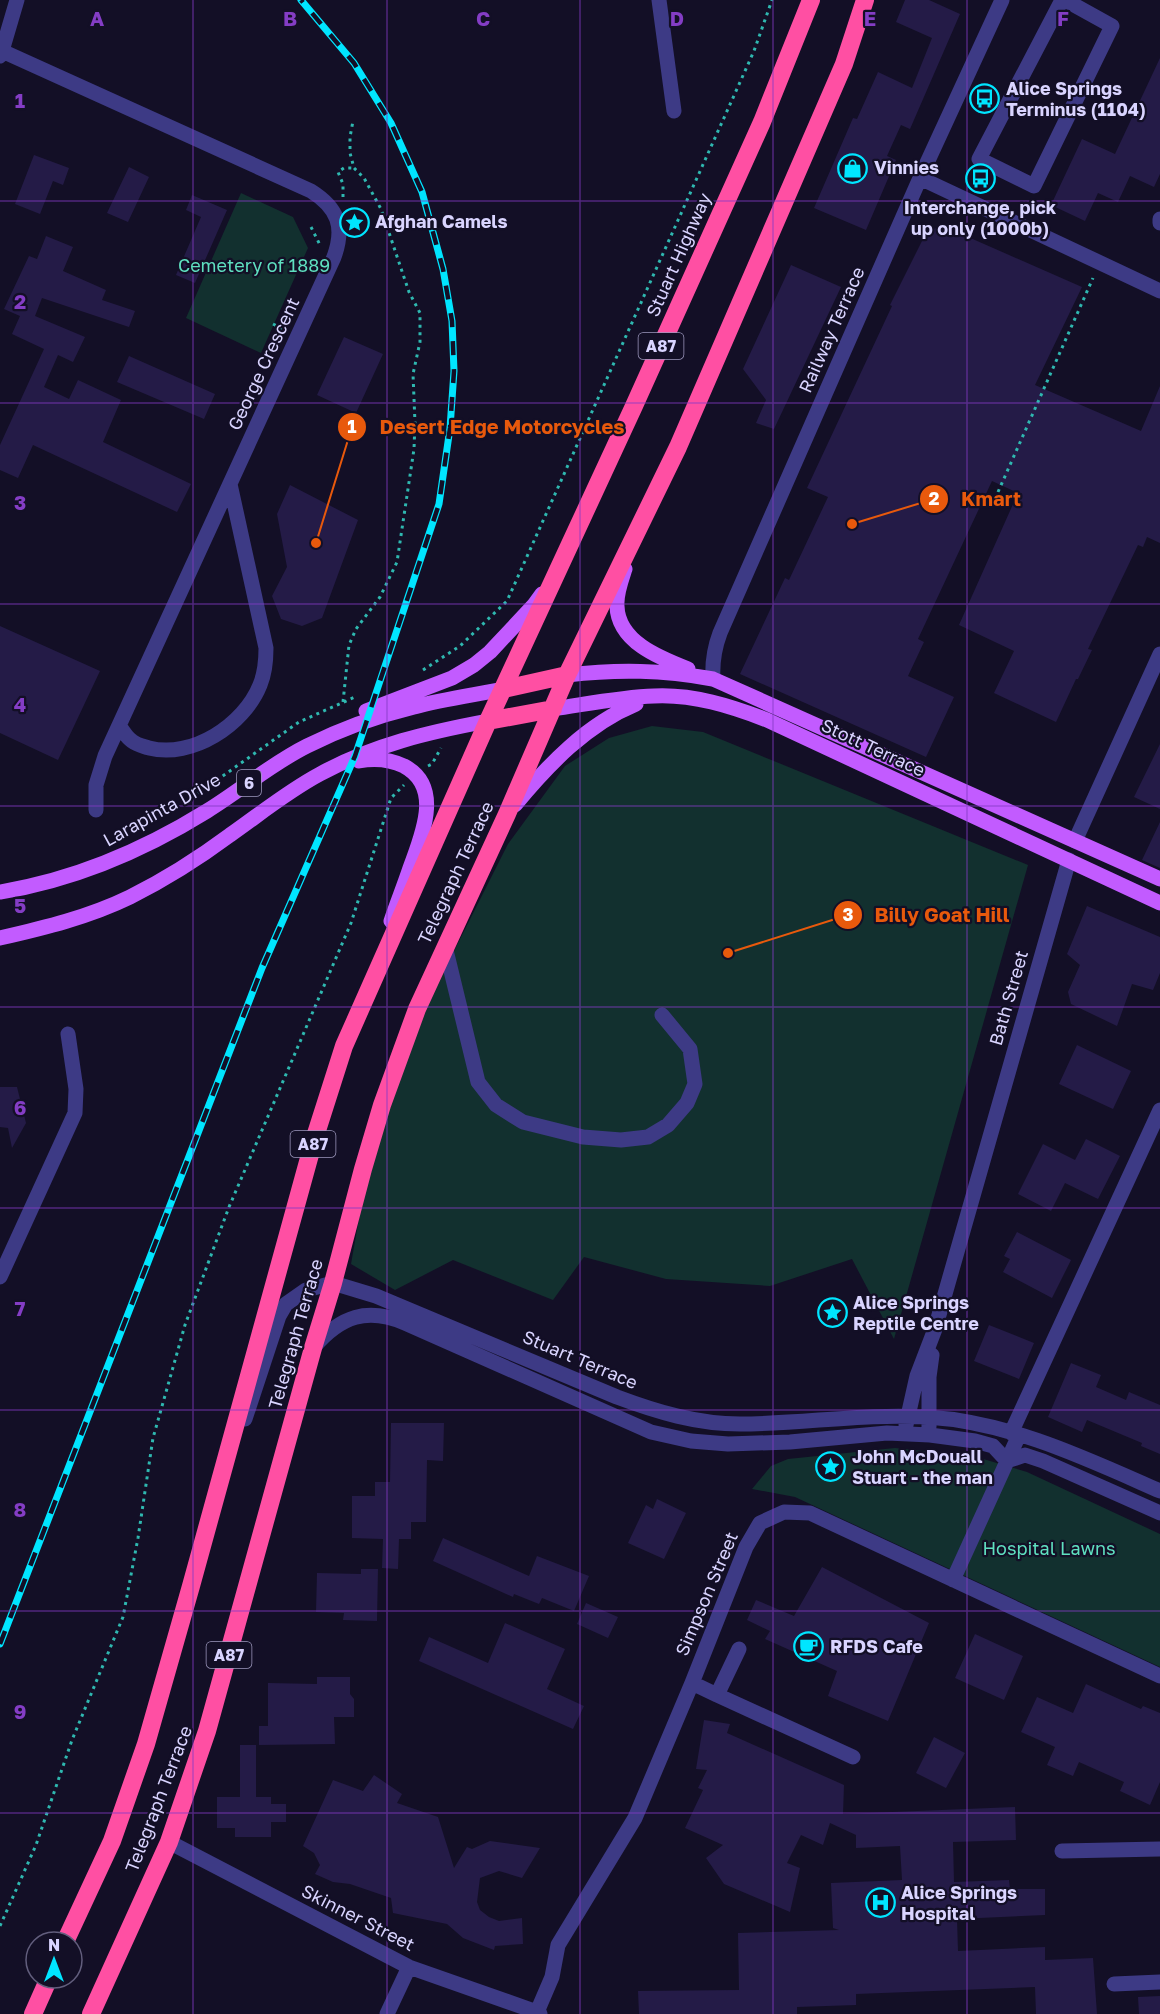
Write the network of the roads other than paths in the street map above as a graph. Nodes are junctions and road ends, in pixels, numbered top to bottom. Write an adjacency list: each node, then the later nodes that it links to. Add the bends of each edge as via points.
1 (17, 0): 7 (street)
2 (659, 0): 8 (street)
3 (811, 0): 13 (highway, Stuart Highway / A87, via 757,132)
4 (865, 0): 12 (highway, A87, via 844,64 678,447)
5 (1002, 0): 9 (street, Railway Terrace)
6 (1063, 0): 6 (street, via 1112,26 1034,186 979,159)
7 (1, 53): 11 (street, George Crescent, via 311,190 333,210 339,237 334,257)
8 (674, 111)
9 (920, 178): 10 (street); 16 (street, Railway Terrace, via 720,633 714,649)
10 (1160, 291)
11 (230, 484): 21 (street, George Crescent); 21 (street, via 266,648 260,686 233,723 214,737 187,747 166,751 139,745)
12 (634, 535): 15 (highway, A87); 16 (main road, via 617,607 626,631 664,660)
13 (554, 576): 17 (highway, Stuart Highway / A87); 22 (main road, via 534,605 474,665 452,678 349,717 321,731)
14 (1160, 654): 26 (street, Bath Street)
15 (567, 675): 16 (main road, Stott Terrace, via 631,670); 17 (highway, 6); 19 (highway, Telegraph Terrace / A87)
16 (713, 679): 26 (main road, Stott Terrace)
17 (504, 689): 20 (highway, Telegraph Terrace / A87); 22 (main road, Larapinta Drive / 6, via 377,717)
18 (655, 696): 19 (main road, Stott Terrace); 25 (main road, via 619,710 574,744); 27 (main road, Stott Terrace, via 699,699 741,710)
19 (553, 709): 20 (highway, 6); 25 (highway, Telegraph Terrace / A87)
20 (488, 722): 23 (main road, 6, via 393,742); 33 (highway, Telegraph Terrace / A87)
21 (120, 727): 24 (street, George Crescent, via 99,775)
22 (305, 747): 29 (main road, Larapinta Drive / 6, via 160,838 78,872)
23 (322, 773): 31 (main road, 6, via 130,897 53,926); 33 (main road, via 353,762 377,759 400,764 421,781 426,798 423,832)
24 (96, 810)
25 (507, 814): 32 (highway, Telegraph Terrace / A87)
26 (1075, 841): 27 (main road, Bath Street); 28 (main road, Stott Terrace)
27 (1069, 860): 30 (main road, Stott Terrace); 39 (street, Bath Street)
28 (1160, 879)
29 (0, 892)
30 (1160, 903)
31 (0, 938)
32 (445, 946): 34 (street, via 478,1082 496,1105 523,1122 583,1137 621,1140 648,1137 668,1125 687,1103 694,1084 690,1049); 38 (highway, Telegraph Terrace / A87, via 382,1105)
33 (357, 1014): 50 (highway, Telegraph Terrace / A87, via 314,1140)
34 (662, 1015)
35 (68, 1034): 37 (street, via 76,1089 75,1113)
36 (1160, 1110): 44 (street)
37 (0, 1277)
38 (333, 1283): 40 (highway, Telegraph Terrace / A87); 41 (street, Stuart Terrace, via 376,1296 617,1397 677,1417 740,1424); 50 (street, via 306,1290 286,1304 279,1316)
39 (935, 1329): 41 (street, Bath Street, via 912,1394); 42 (street, Bath Street)
40 (313, 1348): 43 (street, Stuart Terrace, via 323,1336 346,1322 369,1314 380,1315 633,1425 672,1437 728,1444); 56 (highway, Telegraph Terrace / A87, via 207,1731)
41 (909, 1417): 42 (street, Stuart Terrace); 43 (street, Bath Street)
42 (928, 1417): 44 (street, Stuart Terrace); 45 (street, Bath Street)
43 (902, 1433): 45 (street, Stuart Terrace)
44 (1015, 1434): 46 (street); 47 (street, Stuart Terrace, via 1058,1446)
45 (930, 1435): 46 (street, Stuart Terrace, via 993,1446)
46 (1007, 1461): 48 (street, via 1025,1455 1043,1461); 49 (street)
47 (1160, 1491)
48 (1160, 1513)
49 (953, 1580): 52 (street, Simpson Street); 53 (street, Simpson Street, via 810,1514 784,1512 759,1523 746,1547)
50 (192, 1586): 59 (highway, Telegraph Terrace / A87, via 112,1841)
51 (739, 1649): 54 (street)
52 (1160, 1676)
53 (692, 1683): 54 (street); 64 (street, Simpson Street, via 635,1818 558,1945 552,1977)
54 (717, 1695): 55 (street)
55 (853, 1757)
56 (169, 1842): 60 (street, Skinner Street); 66 (highway, Telegraph Terrace / A87)
57 (1160, 1850): 58 (street)
58 (1062, 1851)
59 (71, 1930)
60 (409, 1966): 64 (street, Skinner Street); 67 (street)
61 (1160, 1982): 62 (street)
62 (1114, 1984)
63 (44, 1990): 65 (highway)
64 (538, 2013)
65 (33, 2014)
66 (91, 2014)
67 (387, 2014)

